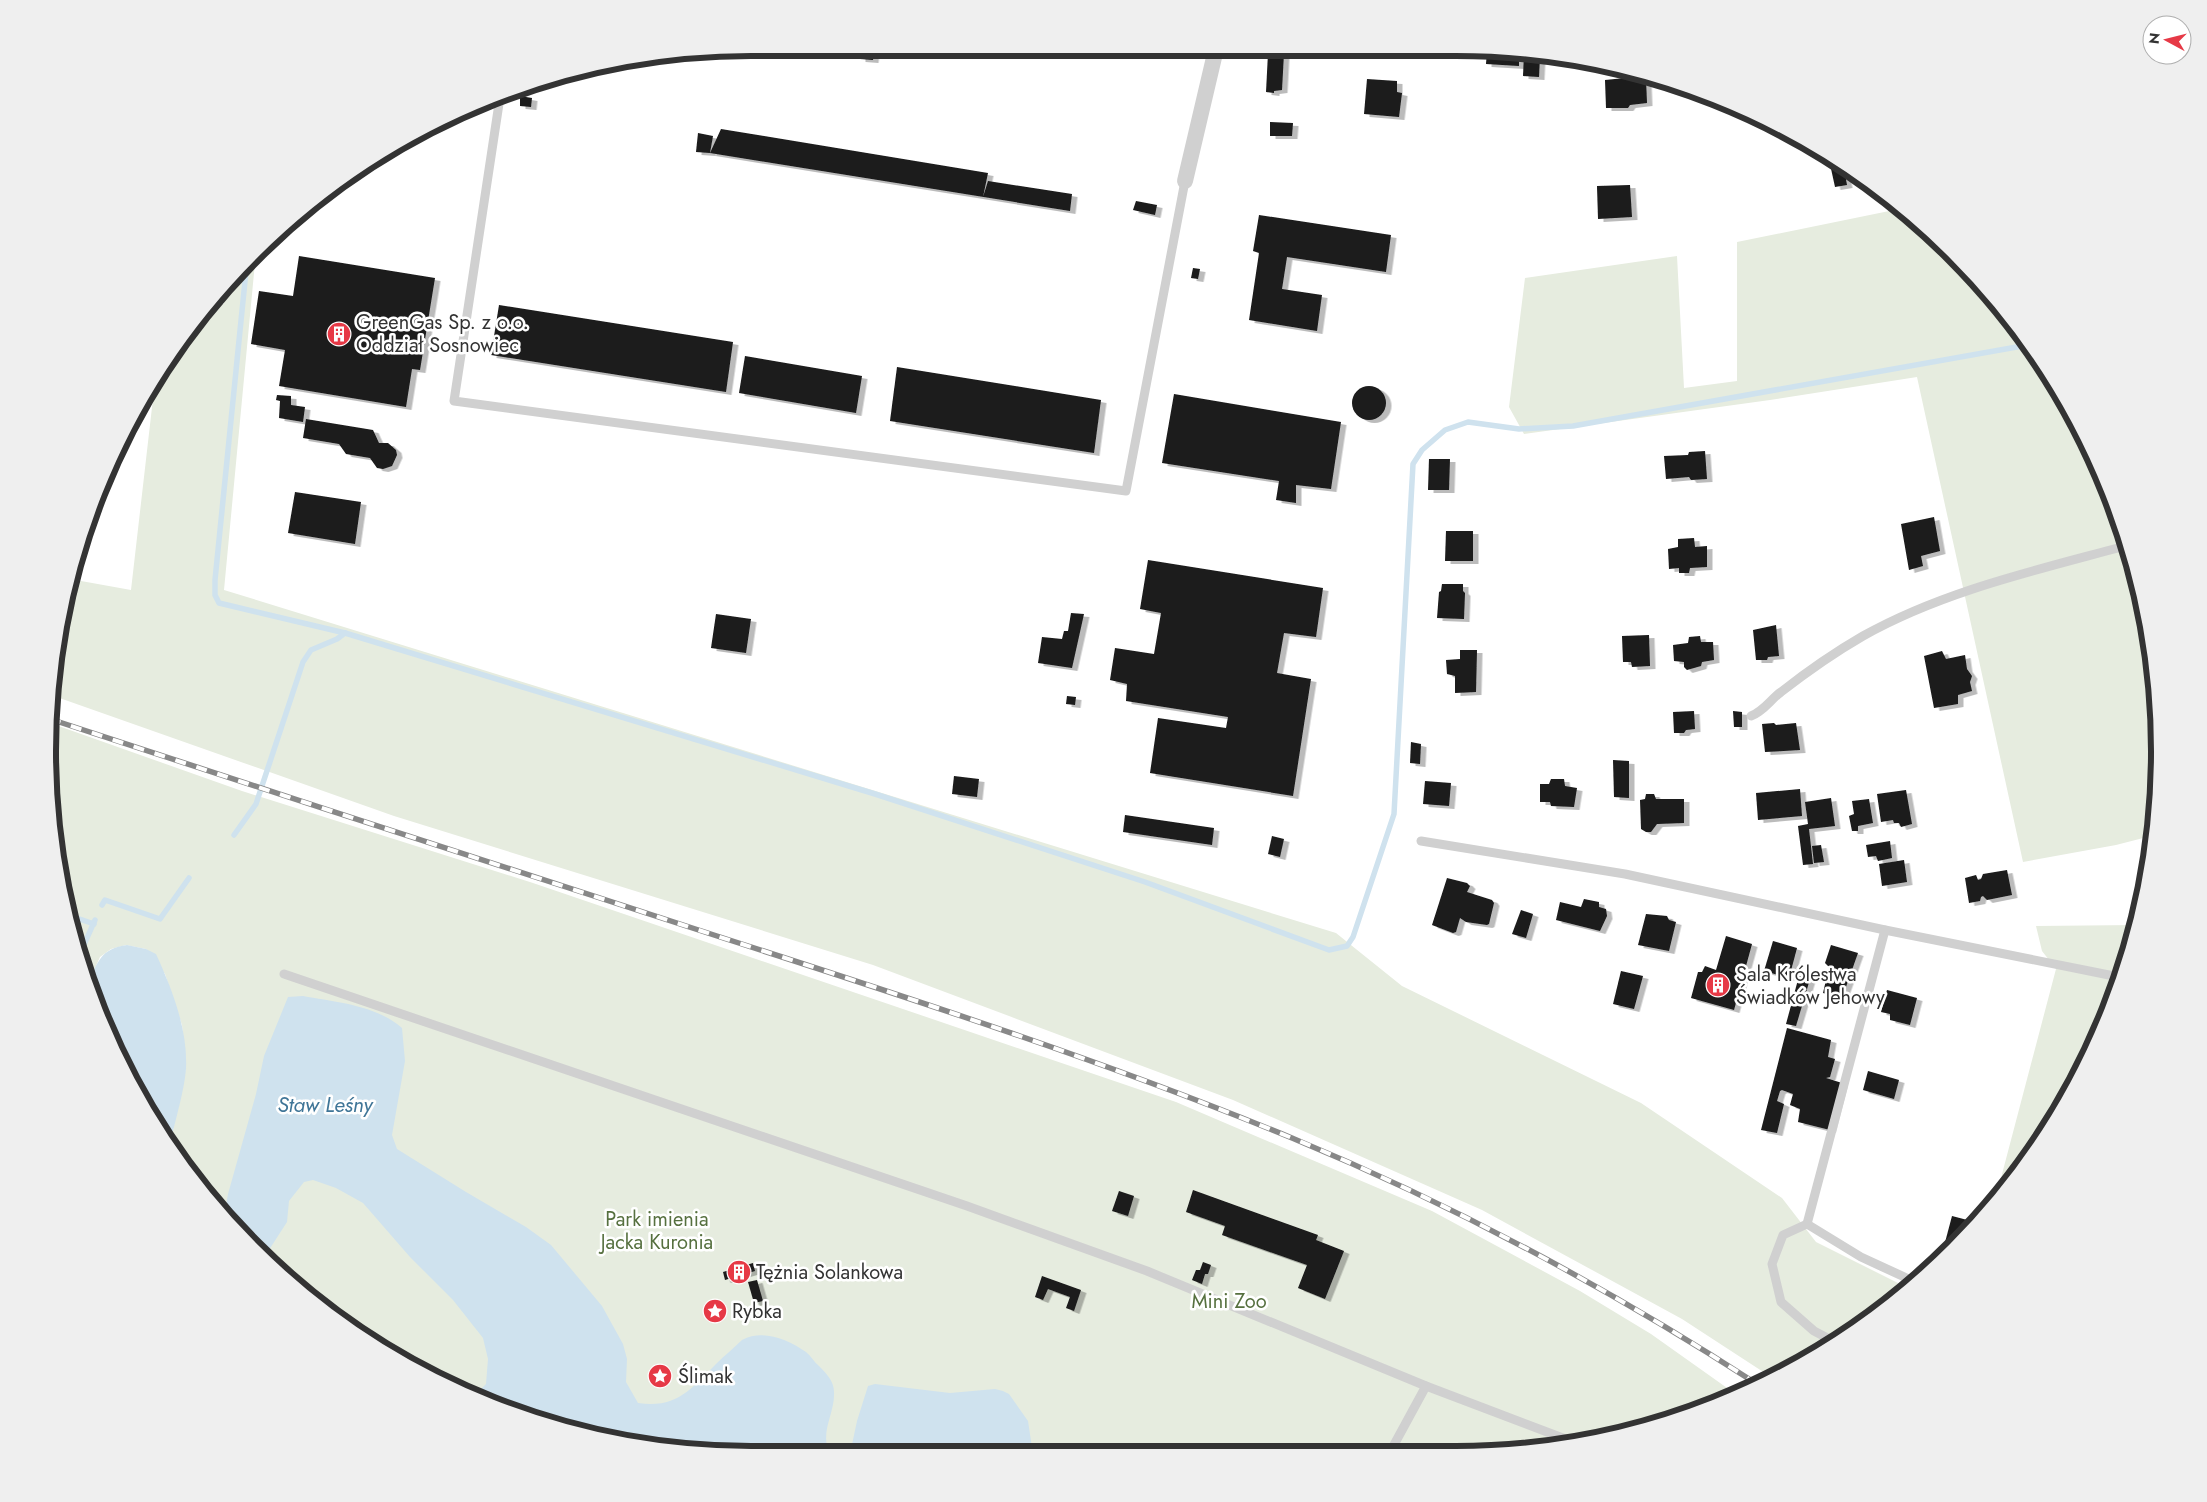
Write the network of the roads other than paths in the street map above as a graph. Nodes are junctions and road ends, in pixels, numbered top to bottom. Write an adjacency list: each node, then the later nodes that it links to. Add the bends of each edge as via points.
1 (1214, 56): 3 (street)
2 (499, 104): 3 (lane, via 454,401 1126,491)
3 (1185, 182)
4 (2120, 548): 5 (lane, via 1992,582 1907,615 1863,637 1780,692)
5 (1751, 716)
6 (1421, 841): 7 (lane, via 1625,874)
7 (1885, 930): 9 (lane); 10 (lane)
8 (284, 974): 13 (lane, via 967,1206 1147,1271)
9 (2114, 975)
10 (1807, 1224): 11 (lane, via 1861,1257); 12 (lane, via 1783,1235 1772,1264 1781,1302 1814,1332)
11 (1907, 1278)
12 (1827, 1338)
13 (1426, 1386): 14 (lane); 15 (lane)
14 (1561, 1437)
15 (1393, 1446)

